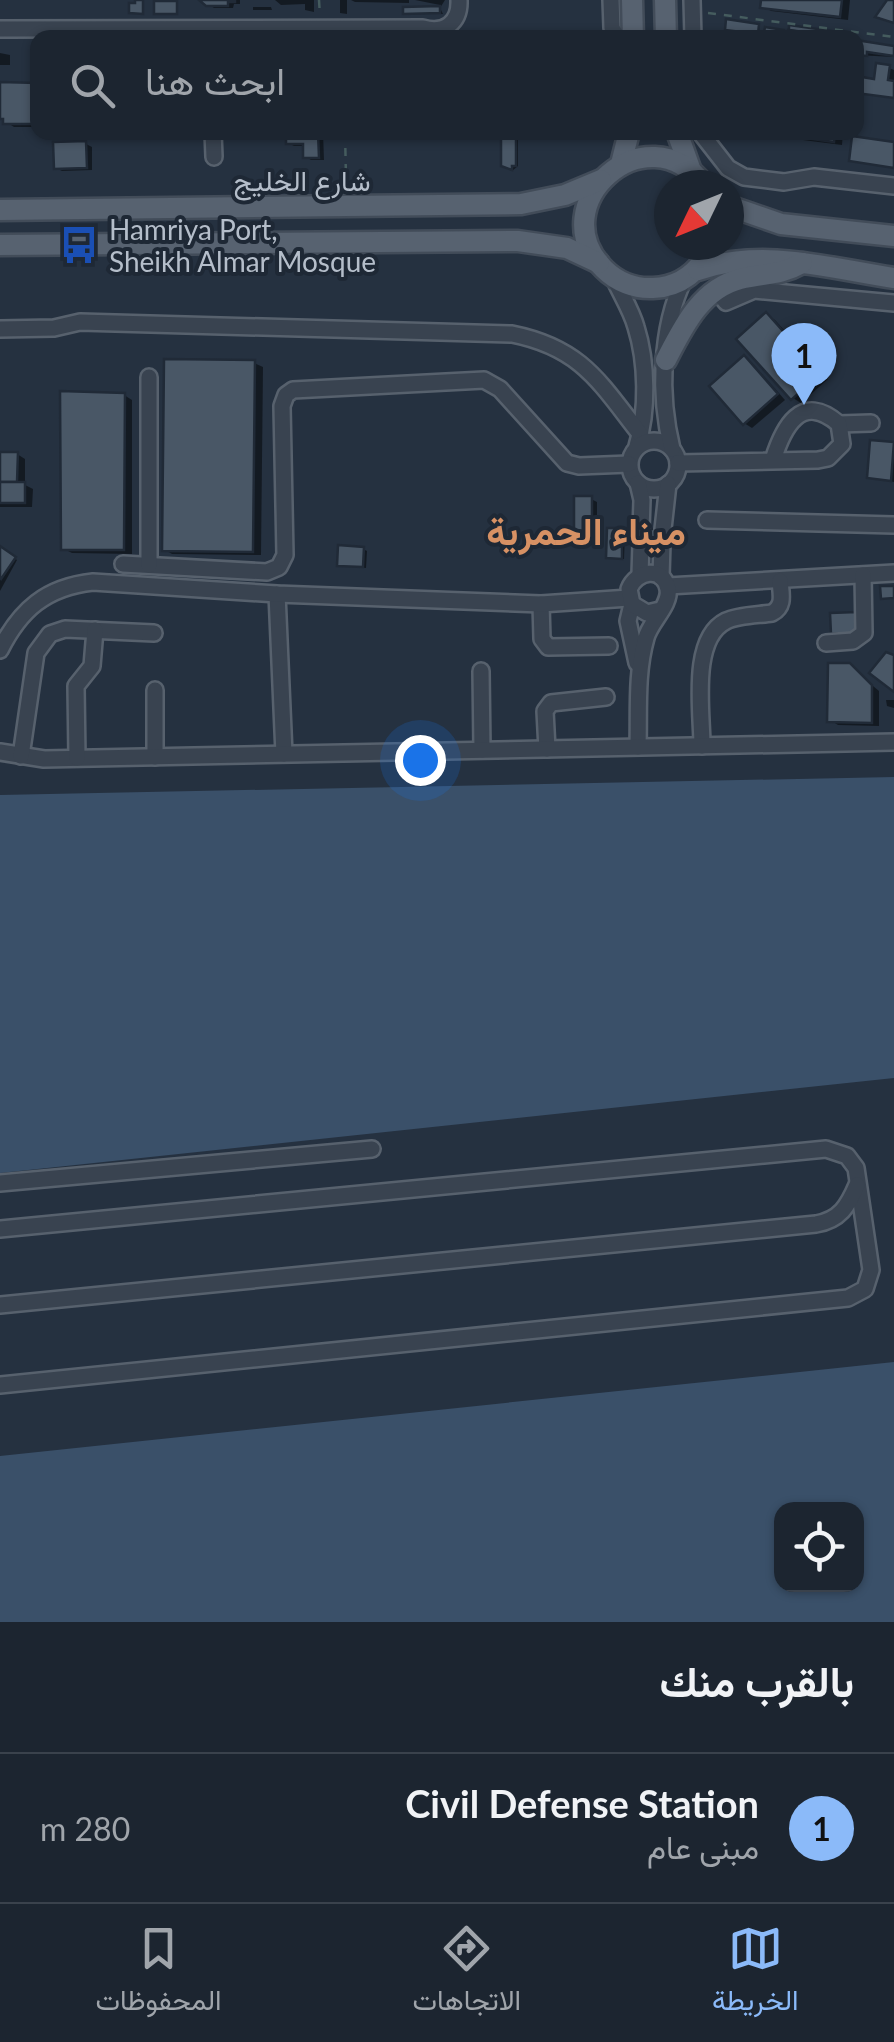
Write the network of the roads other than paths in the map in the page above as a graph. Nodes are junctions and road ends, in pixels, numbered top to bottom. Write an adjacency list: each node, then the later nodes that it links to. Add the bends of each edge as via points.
1 (458, 0): 7 (street, via 446,17); 11 (street)
2 (610, 0): 12 (street)
3 (632, 0): 13 (main road)
4 (666, 0): 14 (main road)
5 (692, 0): 15 (street)
6 (0, 28): 8 (street)
7 (423, 28): 9 (street); 10 (street)
8 (85, 30)
9 (339, 30)
10 (435, 30)
11 (452, 30)
12 (613, 30)
13 (633, 30)
14 (666, 30)
15 (693, 30)
16 (213, 140): 20 (street)
17 (627, 140): 21 (main road)
18 (680, 140): 23 (main road)
19 (706, 140): 25 (street, via 728,168 753,179 814,176)
20 (214, 156)
21 (620, 164): 22 (main road, via 662,158); 24 (main road, شارع الخليج)
22 (683, 170)
23 (693, 170)
24 (600, 180): 26 (main road, شارع الخليج, via 520,204); 32 (main road, via 585,227)
25 (894, 186)
26 (0, 210)
27 (744, 211): 28 (main road, via 781,224)
28 (894, 236)
29 (0, 245): 32 (main road, via 518,241 567,248)
30 (701, 260): 33 (main road)
31 (802, 264): 33 (main road, via 750,258); 34 (main road); 35 (main road)
32 (606, 269): 33 (main road, via 648,288); 42 (street, via 640,344)
33 (691, 274): 38 (street, via 669,316)
34 (894, 278)
35 (716, 290): 36 (street, via 729,302 754,290); 38 (main road, via 698,306)
36 (894, 303)
37 (0, 329): 42 (street, via 80,322 512,334 558,347 583,365)
38 (666, 360): 43 (street, via 666,421)
39 (149, 377): 51 (street)
40 (871, 423): 41 (street)
41 (838, 424): 44 (street, via 842,444 828,458); 44 (street, via 822,413 794,417)
42 (639, 441): 43 (street, via 655,440); 45 (street)
43 (675, 456): 44 (street); 47 (street, via 676,475)
44 (773, 460)
45 (630, 464): 46 (street); 51 (street, via 567,463 484,380 293,390 282,406 282,564 268,572)
46 (638, 483): 47 (street, via 656,489); 53 (street)
47 (668, 484): 56 (street)
48 (707, 520): 49 (street)
49 (894, 525)
50 (123, 564): 51 (street)
51 (149, 565)
52 (894, 573): 54 (street)
53 (640, 574): 56 (street); 58 (street, via 630,584)
54 (863, 575): 55 (street); 63 (street, via 864,633)
55 (780, 581): 56 (street); 71 (street, via 775,612 728,620 705,645)
56 (664, 582): 60 (street, via 668,599)
57 (277, 594): 59 (street); 65 (street, via 73,584 23,613); 76 (street)
58 (630, 601): 59 (street); 60 (street, via 647,613); 66 (street)
59 (541, 604): 64 (street, via 548,647)
60 (660, 610): 66 (street)
61 (95, 630): 62 (street); 77 (street, via 58,630 40,646); 80 (street, via 92,666 76,686)
62 (154, 633)
63 (826, 643)
64 (609, 646)
65 (0, 650)
66 (639, 665): 72 (street)
67 (482, 671): 74 (street)
68 (155, 690): 78 (street)
69 (606, 696): 73 (street, via 550,703)
70 (894, 742): 71 (street)
71 (702, 746): 72 (street)
72 (638, 747): 73 (street)
73 (547, 749): 74 (street)
74 (482, 750): 76 (street)
75 (0, 752): 77 (street)
76 (284, 754): 78 (street)
77 (21, 756): 79 (street)
78 (155, 756): 80 (street)
79 (44, 758): 80 (street); 81 (street)
80 (78, 758)
81 (0, 763)
82 (372, 1149): 84 (street)
83 (859, 1182): 85 (street, via 852,1161 826,1149); 86 (street, via 842,1212 816,1224); 87 (street, via 871,1270 865,1289 848,1298)
84 (0, 1183)
85 (0, 1229)
86 (0, 1306)
87 (0, 1386)

